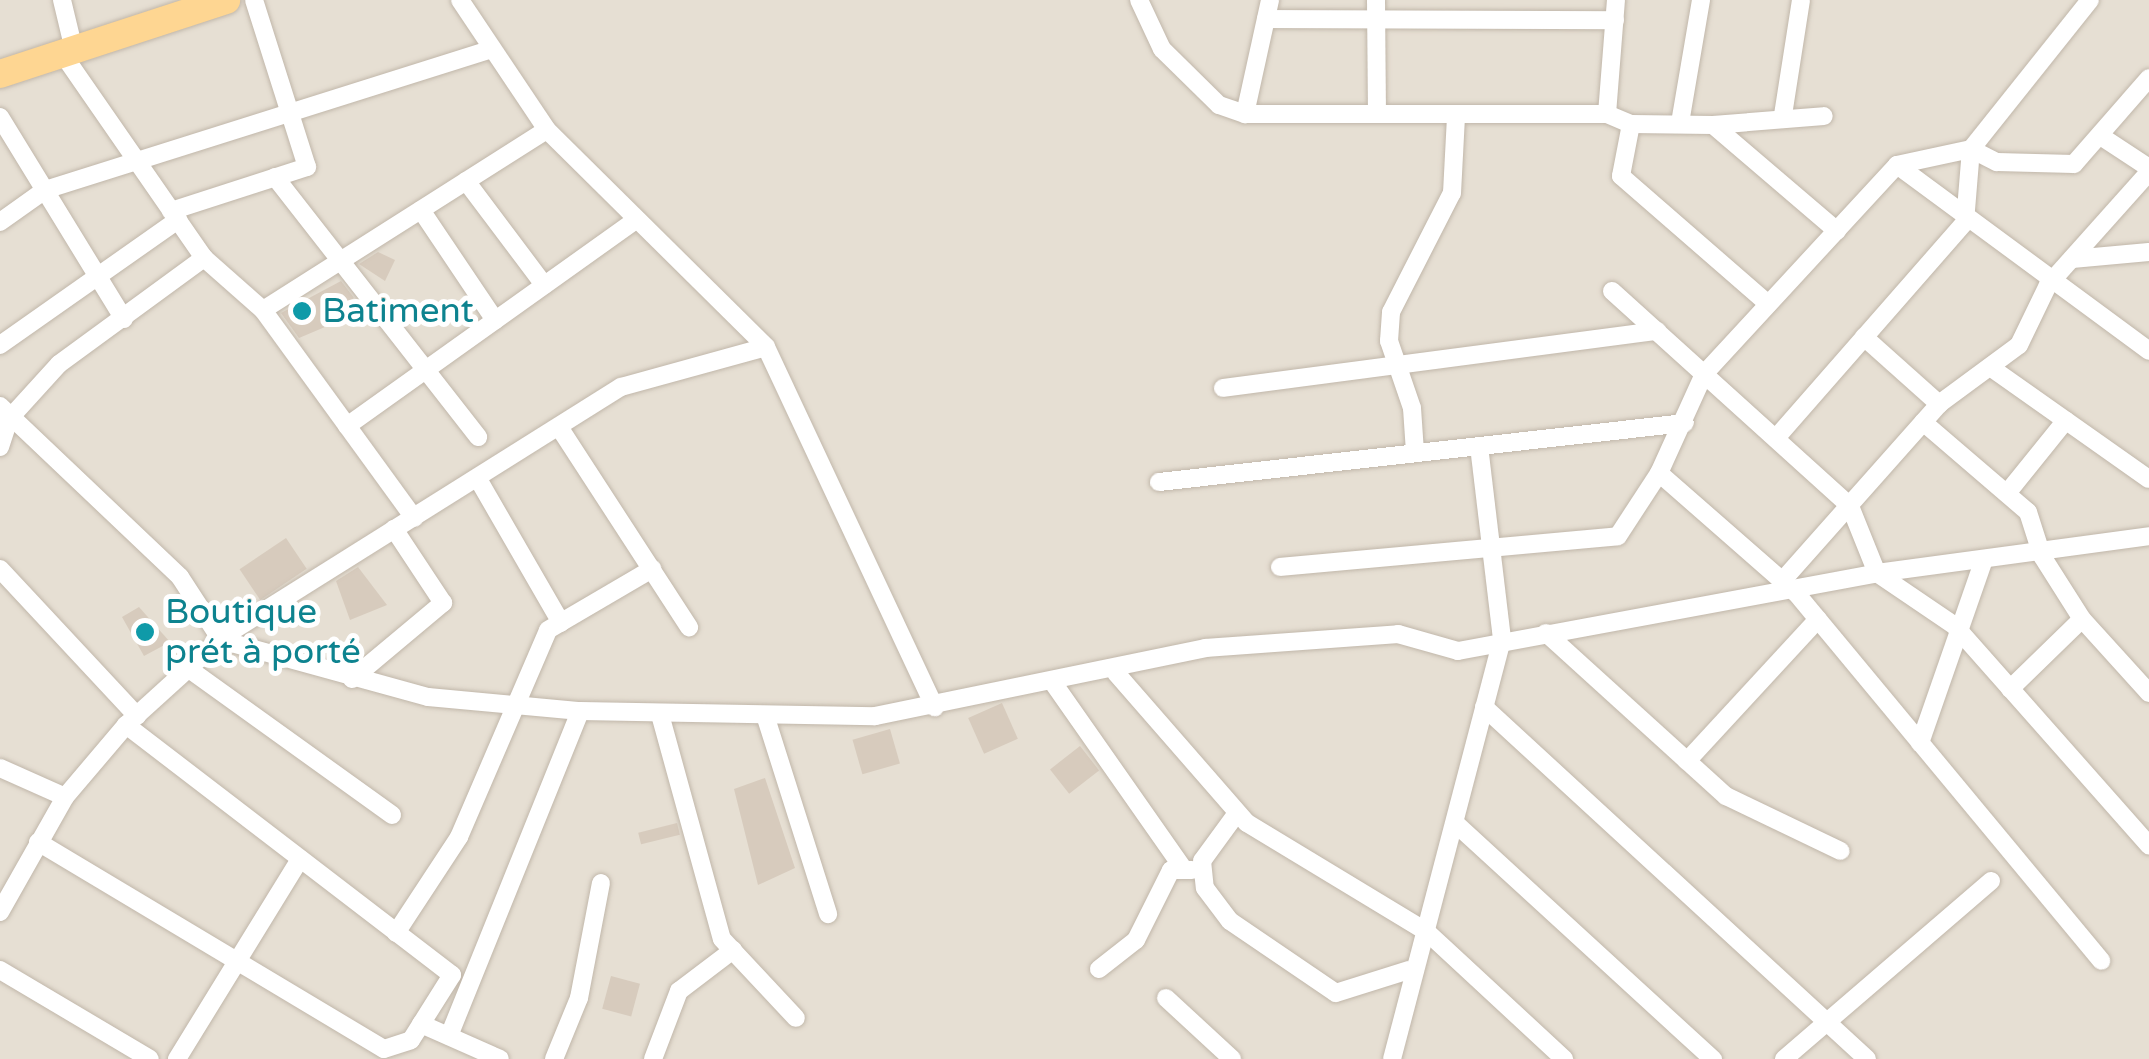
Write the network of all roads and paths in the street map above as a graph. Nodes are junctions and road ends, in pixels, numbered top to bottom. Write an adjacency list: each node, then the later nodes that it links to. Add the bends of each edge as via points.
1 (62, 0): 14 (street)
2 (226, 0): 14 (main road)
3 (254, 0): 17 (street)
4 (460, 0): 13 (street)
5 (1139, 0): 18 (street, via 1162,50 1219,105)
6 (1616, 0): 12 (street)
7 (1701, 0): 26 (street)
8 (1801, 0): 21 (street)
9 (2090, 0): 30 (street)
10 (1268, 9): 11 (street); 18 (street)
11 (1375, 9): 12 (street); 19 (street)
12 (1615, 20): 20 (street)
13 (492, 49): 17 (street); 28 (street)
14 (68, 51): 15 (main road); 31 (street)
15 (0, 74)
16 (2149, 78): 29 (street)
17 (290, 113): 31 (street); 34 (street, via 307,167)
18 (1246, 114): 19 (street)
19 (1377, 114): 22 (street)
20 (1607, 114): 22 (street); 25 (street)
21 (1783, 115): 23 (street); 27 (street)
22 (1456, 116): 60 (street, via 1452,193 1391,312)
23 (1824, 116)
24 (0, 117): 36 (street)
25 (1630, 124): 26 (street); 51 (street, via 1621,176)
26 (1680, 124): 27 (street)
27 (1714, 125): 42 (street)
28 (547, 130): 35 (street); 39 (street)
29 (2102, 137): 30 (street, via 2074,164 1997,162); 33 (street)
30 (1972, 149): 32 (street); 41 (street)
31 (137, 161): 36 (street); 38 (street)
32 (1897, 166): 41 (street); 42 (street)
33 (2149, 170): 45 (street)
34 (275, 177): 38 (street); 46 (street)
35 (466, 181): 37 (street); 48 (street)
36 (45, 190): 40 (street); 47 (street)
37 (421, 210): 46 (street); 54 (street)
38 (175, 215): 44 (street); 47 (street)
39 (637, 219): 48 (street); 58 (street)
40 (0, 222)
41 (1965, 222): 49 (street); 56 (street)
42 (1836, 231): 51 (street)
43 (2149, 252): 45 (street)
44 (204, 258): 52 (street); 53 (street)
45 (2072, 259): 49 (street)
46 (340, 261): 52 (street); 62 (street)
47 (98, 276): 53 (street); 57 (street)
48 (544, 285): 54 (street)
49 (2048, 286): 59 (street); 61 (street, via 2019,346)
50 (1612, 290): 55 (street)
51 (1768, 304): 63 (street)
52 (263, 310): 70 (street)
53 (124, 319): 66 (street)
54 (495, 320): 62 (street)
55 (1656, 331): 60 (street); 63 (street)
56 (1864, 337): 65 (street); 73 (street)
57 (0, 346)
58 (766, 347): 71 (street, via 621,387); 109 (street)
59 (2149, 351)
60 (1394, 365): 64 (street); 76 (street, via 1412,408)
61 (1990, 367): 65 (street); 67 (street)
62 (426, 370): 70 (street); 72 (street)
63 (1704, 374): 69 (street); 73 (street)
64 (1223, 388)
65 (1940, 404): 68 (street)
66 (4, 412): 75 (street); 101 (street, via 180,577)
67 (2066, 420): 79 (street); 81 (street)
68 (1924, 422): 81 (street); 82 (street)
69 (1685, 423): 74 (street); 77 (street)
70 (347, 426): 83 (street)
71 (560, 426): 78 (street); 90 (street)
72 (478, 437)
73 (1776, 438): 82 (street)
74 (1479, 446): 76 (street); 86 (street)
75 (0, 447)
76 (1415, 452): 80 (street)
77 (1659, 473): 86 (street, via 1618,536); 93 (street)
78 (478, 479): 83 (street); 96 (street)
79 (2149, 479)
80 (1159, 482)
81 (2008, 492): 87 (street, via 2036,523)
82 (1850, 506): 92 (street); 93 (street)
83 (414, 518): 84 (street)
84 (394, 529): 101 (street); 104 (street, via 444,603)
85 (2149, 536): 87 (street)
86 (1488, 549): 89 (street); 100 (street)
87 (2042, 556): 88 (street); 95 (street)
88 (1983, 562): 92 (street); 97 (street)
89 (1280, 568)
90 (652, 569): 96 (street); 98 (street)
91 (0, 570): 114 (street)
92 (1877, 573): 93 (street); 97 (street)
93 (1790, 587): 94 (street); 99 (street)
94 (1818, 618): 115 (street); 116 (street)
95 (2082, 620): 106 (street); 107 (street)
96 (561, 624): 108 (street, via 548,630)
97 (1955, 626): 106 (street); 115 (street)
98 (690, 627)
99 (1546, 632): 100 (street); 116 (street)
100 (1502, 639): 103 (street, via 1444,652 1398,634 1205,648); 110 (street)
101 (220, 640): 102 (street); 104 (street)
102 (189, 669): 114 (street); 120 (street)
103 (1116, 673): 105 (street); 119 (street)
104 (352, 679): 108 (street)
105 (1054, 684): 109 (street); 126 (street)
106 (2010, 689): 123 (street)
107 (2149, 693)
108 (511, 705): 111 (street); 133 (street, via 459,838)
109 (934, 707): 112 (street)
110 (1484, 708): 121 (street); 142 (street)
111 (580, 712): 113 (street); 144 (street)
112 (765, 716): 113 (street); 131 (street)
113 (662, 718): 134 (street, via 722,939)
114 (132, 720): 118 (street); 125 (street)
115 (1920, 742): 135 (street)
116 (1688, 761): 124 (street, via 1726,796)
117 (0, 768): 118 (street)
118 (65, 798): 122 (street)
119 (1237, 813): 127 (street, via 1206,851); 132 (street)
120 (392, 816)
121 (1454, 824): 132 (street); 153 (street)
122 (38, 842): 130 (street); 136 (street)
123 (2149, 845)
124 (1841, 851)
125 (300, 859): 133 (street); 136 (street)
126 (1182, 866): 127 (street); 137 (street, via 1164,881 1136,940)
127 (1202, 874): 139 (street, via 1230,921 1318,986 1360,991)
128 (1991, 881): 142 (street)
129 (602, 883): 148 (street, via 578,998)
130 (0, 912)
131 (828, 914)
132 (1426, 932): 139 (street); 152 (street)
133 (396, 933): 143 (street, via 452,976)
134 (734, 950): 141 (street); 149 (street, via 679,992)
135 (2101, 962)
136 (234, 966): 143 (street, via 384,1050 398,1050); 146 (street)
137 (1099, 969)
138 (0, 970): 145 (street)
139 (1409, 970): 151 (street)
140 (1166, 998): 150 (street)
141 (796, 1018)
142 (1826, 1022): 154 (street); 155 (street)
143 (421, 1024): 144 (street)
144 (449, 1036): 147 (street)
145 (150, 1059)
146 (177, 1059)
147 (500, 1059)
148 (554, 1059)
149 (653, 1059)
150 (1232, 1059)
151 (1392, 1059)
152 (1564, 1059)
153 (1713, 1059)
154 (1784, 1059)
155 (1867, 1059)

